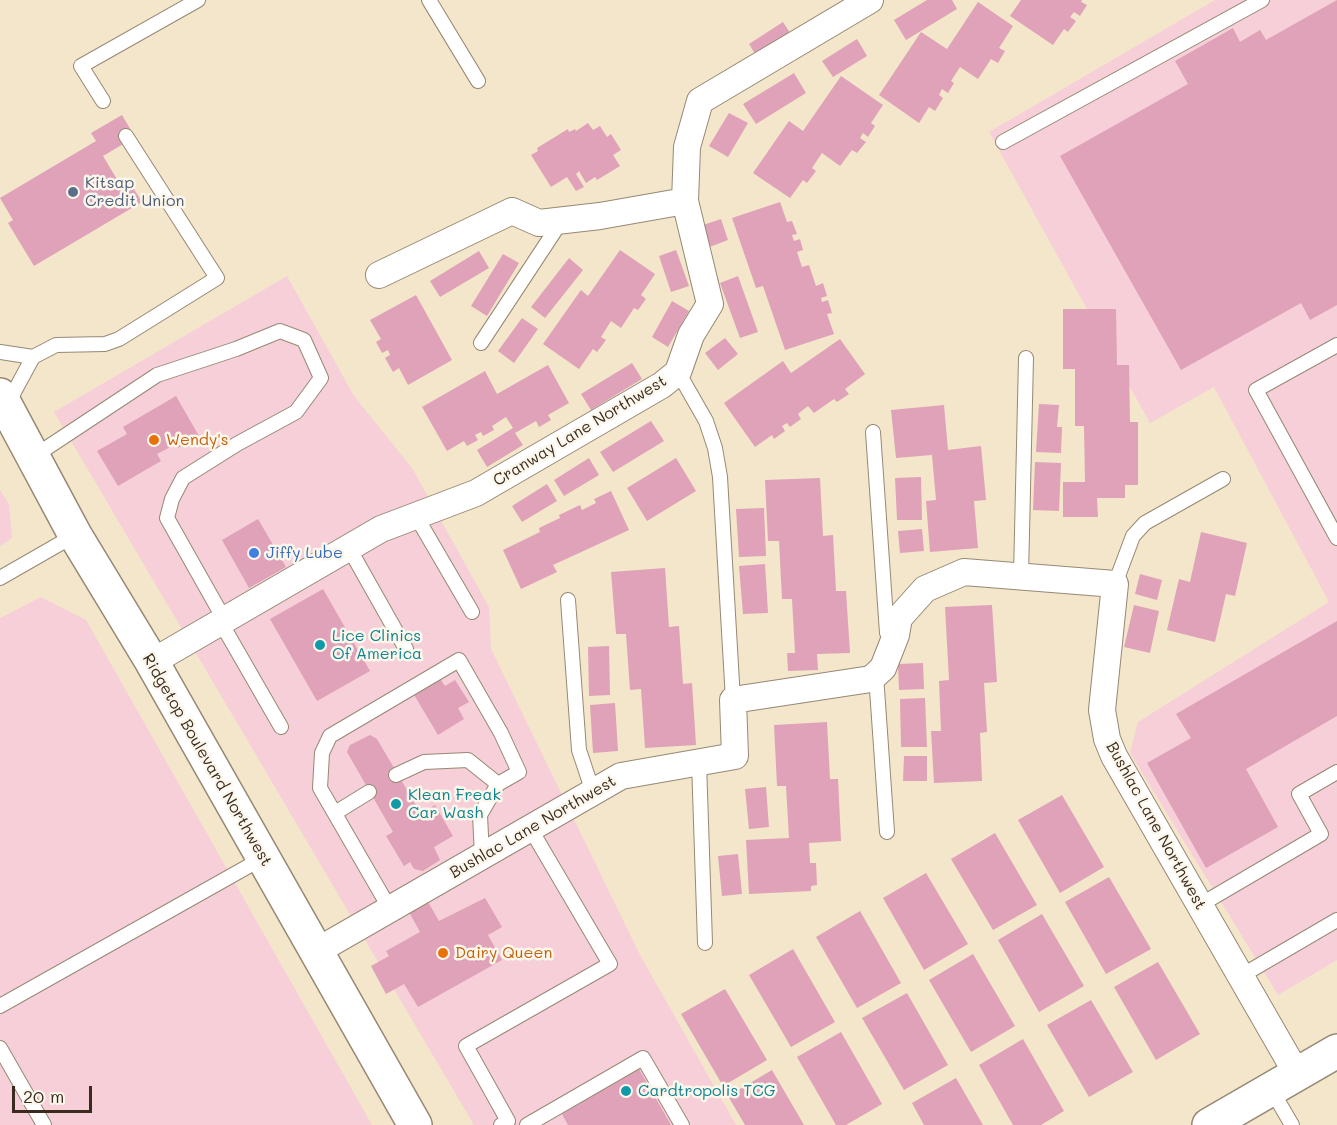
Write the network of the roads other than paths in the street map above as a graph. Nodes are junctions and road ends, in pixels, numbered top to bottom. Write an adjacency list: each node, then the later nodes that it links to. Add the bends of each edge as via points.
1 (198, 0): 6 (lane, via 81,66)
2 (429, 0): 5 (lane)
3 (870, 0): 9 (street, Cranway Lane Northwest, via 700,101 687,147)
4 (1262, 0): 8 (lane)
5 (478, 81)
6 (104, 101)
7 (126, 136): 15 (lane, via 217,278 112,342 56,345)
8 (1003, 142)
9 (685, 201): 10 (street); 17 (street, Cranway Lane Northwest, via 710,304 691,335)
10 (562, 220): 11 (street, via 539,224 512,211); 12 (lane)
11 (379, 275)
12 (481, 343)
13 (1337, 345): 24 (lane, via 1256,390)
14 (0, 352): 15 (lane)
15 (33, 357): 18 (lane)
16 (1026, 358): 26 (lane)
17 (678, 372): 22 (street, Cranway Lane Northwest, via 476,493); 36 (lane, via 706,421 720,477)
18 (3, 401): 20 (main road, Ridgetop Boulevard Northwest)
19 (873, 432): 33 (lane)
20 (33, 457): 23 (main road, Ridgetop Boulevard Northwest); 31 (lane, via 157,375 280,331 304,340 321,378 296,412 183,478 172,499 167,518)
21 (1223, 479): 28 (lane, via 1145,523 1133,536)
22 (416, 516): 25 (street, Cranway Lane Northwest, via 381,529); 30 (lane)
23 (75, 535): 27 (lane); 34 (main road, Ridgetop Boulevard Northwest)
24 (1337, 538)
25 (349, 548): 31 (street, Cranway Lane Northwest); 32 (lane)
26 (1021, 576): 28 (street); 33 (street, via 964,572 925,589 899,618)
27 (0, 578)
28 (1115, 584): 49 (street, Bushlac Lane Northwest, via 1102,710 1107,740)
29 (568, 600): 43 (lane, via 579,750)
30 (472, 612)
31 (222, 620): 34 (street, Cranway Lane Northwest); 37 (lane)
32 (406, 649)
33 (889, 653): 35 (street)
34 (152, 662): 48 (main road, Ridgetop Boulevard Northwest)
35 (876, 675): 36 (street, via 871,679); 46 (lane)
36 (733, 700): 38 (street, Bushlac Lane Northwest, via 735,756)
37 (281, 727)
38 (699, 762): 43 (street, Bushlac Lane Northwest, via 621,776); 52 (lane)
39 (1337, 772): 49 (lane, via 1299,794 1321,834)
40 (396, 775): 41 (lane, via 424,762 468,760)
41 (498, 784): 44 (lane, via 519,772 459,660 330,736 322,753 320,788); 47 (lane, via 480,815)
42 (369, 792): 44 (lane)
43 (593, 792): 45 (street, Bushlac Lane Northwest)
44 (335, 813): 50 (lane)
45 (530, 828): 47 (street, Bushlac Lane Northwest); 59 (lane, via 610,964 466,1046)
46 (887, 832)
47 (482, 856): 50 (street, Bushlac Lane Northwest)
48 (262, 858): 53 (main road, Ridgetop Boulevard Northwest); 55 (lane)
49 (1200, 905): 54 (street, Bushlac Lane Northwest)
50 (390, 909): 53 (street, Bushlac Lane Northwest)
51 (1337, 920): 54 (lane)
52 (705, 943)
53 (317, 951): 61 (main road, Ridgetop Boulevard Northwest)
54 (1241, 976): 58 (street, Bushlac Lane Northwest)
55 (0, 1006)
56 (0, 1048): 60 (lane)
57 (1337, 1051): 58 (main road)
58 (1284, 1082): 64 (main road); 65 (lane)
59 (508, 1124)
60 (44, 1125)
61 (415, 1125)
62 (527, 1125): 63 (lane, via 643,1058)
63 (682, 1125)
64 (1209, 1125)
65 (1292, 1125)

